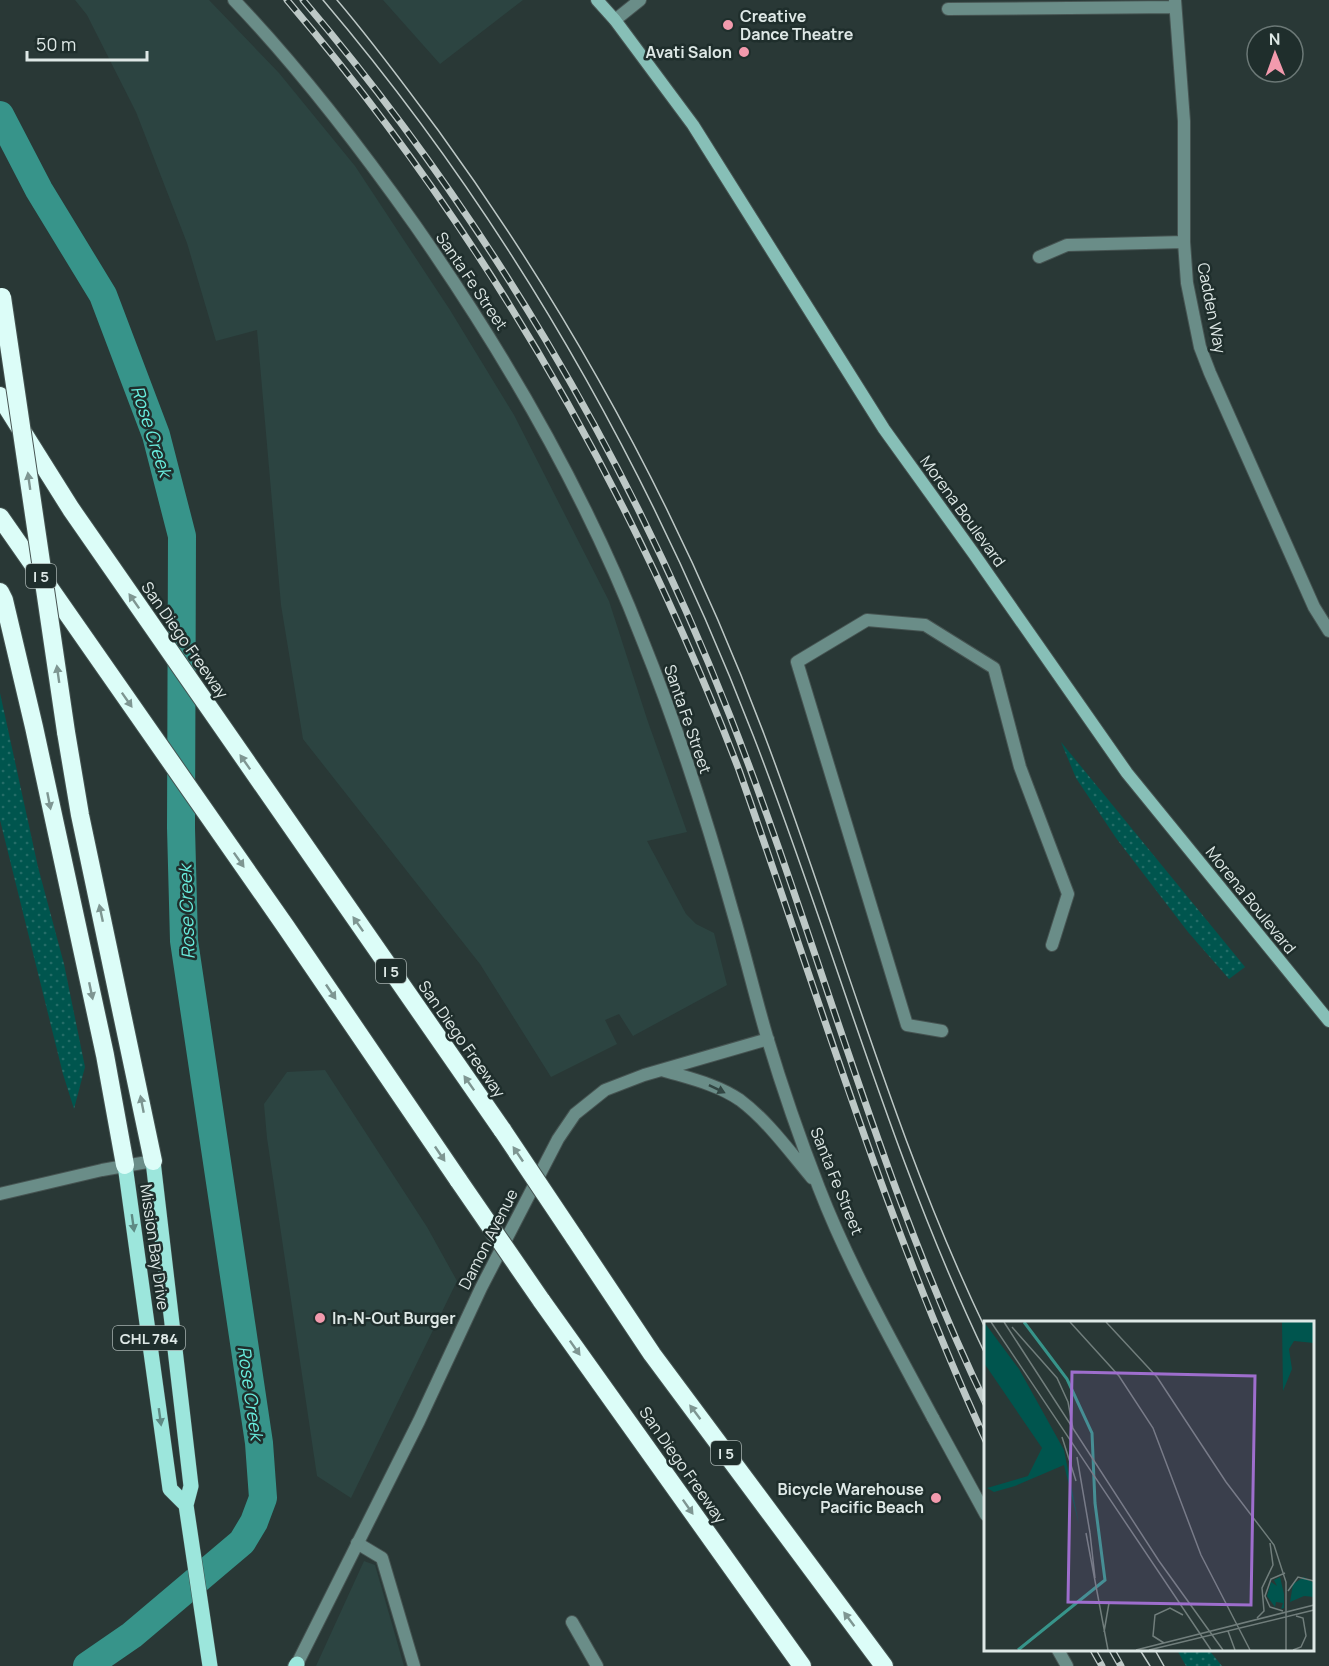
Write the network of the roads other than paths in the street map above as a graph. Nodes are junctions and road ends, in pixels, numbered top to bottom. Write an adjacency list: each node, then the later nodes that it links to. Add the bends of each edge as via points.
1 (234, 0): 17 (street, Santa Fe Street, via 298,70 376,171 446,270 538,418 642,637 686,758)
2 (597, 0): 6 (main road, Morena Boulevard)
3 (640, 0): 6 (street)
4 (1175, 3): 5 (street); 7 (street, Cadden Way, via 1185,121)
5 (948, 9)
6 (615, 20): 15 (main road, Morena Boulevard, via 693,125 884,429 1112,752)
7 (1184, 242): 8 (street, via 1067,245); 13 (street, Cadden Way, via 1187,283 1209,373 1314,607)
8 (1039, 257)
9 (1, 294): 19 (highway, one-way to 9, bridge, via 80,815)
10 (0, 396): 33 (highway, San Diego Freeway / I 5, one-way to 10, bridge, via 652,1354 503,1131 71,509)
11 (0, 518): 32 (highway, San Diego Freeway / I 5, one-way to 32, bridge, via 541,1300)
12 (0, 592): 20 (highway, one-way to 20, via 34,727)
13 (1329, 631)
14 (1052, 945): 16 (street, via 1068,894 1020,767 994,668 925,626 867,620 797,662 907,1024)
15 (1329, 1021)
16 (942, 1030)
17 (768, 1039): 18 (street, Damon Avenue); 21 (street, Santa Fe Street)
18 (662, 1070): 21 (street, one-way to 21, via 738,1099); 25 (street, Damon Avenue, via 605,1090 575,1114 558,1139)
19 (153, 1161): 20 (street); 23 (main road, Mission Bay Drive / CHL 784, via 191,1486)
20 (125, 1166): 22 (street); 23 (main road, Mission Bay Drive / CHL 784, one-way to 23, via 170,1489)
21 (818, 1184): 24 (street, Santa Fe Street, via 867,1295)
22 (0, 1194)
23 (186, 1505): 29 (main road, Mission Bay Drive / CHL 784)
24 (984, 1511)
25 (357, 1543): 28 (street, Damon Avenue); 30 (street, via 382,1558)
26 (572, 1622): 31 (street)
27 (1059, 1651): 34 (street)
28 (295, 1665)
29 (210, 1666)
30 (414, 1666)
31 (597, 1666)
32 (802, 1666)
33 (884, 1666)
34 (1067, 1666)

